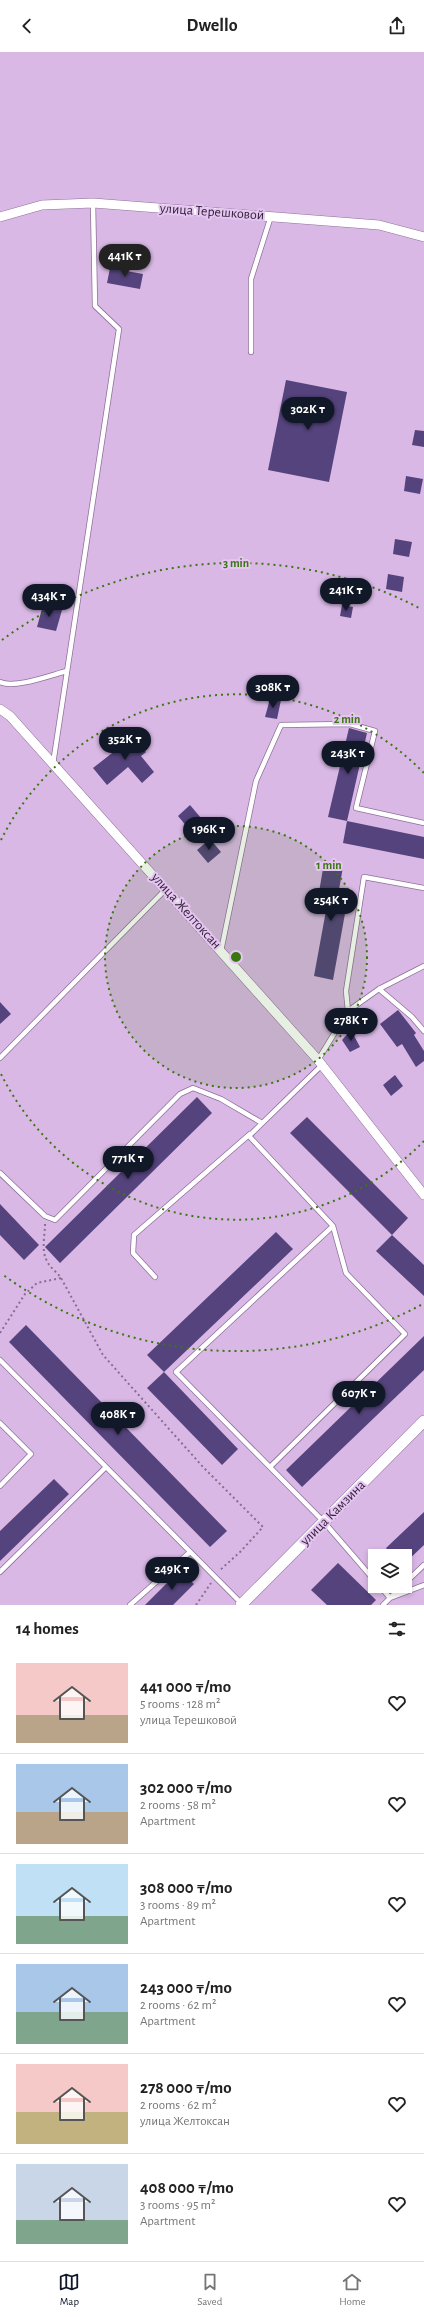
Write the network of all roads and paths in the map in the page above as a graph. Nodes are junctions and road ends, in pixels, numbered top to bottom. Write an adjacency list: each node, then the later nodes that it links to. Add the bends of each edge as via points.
1 (93, 203): 2 (street, улица Терешковой); 3 (street, улица Терешковой, via 42,205); 6 (lane, via 95,306 119,329)
2 (271, 216): 4 (street, улица Терешковой, via 379,225); 5 (lane, via 251,279)
3 (0, 217)
4 (424, 237)
5 (251, 352)
6 (67, 671): 7 (lane, via 26,682); 9 (lane)
7 (0, 682)
8 (0, 709): 9 (street, улица Желтоксан, via 10,716)
9 (53, 764): 12 (street, улица Желтоксан)
10 (424, 823): 13 (lane, via 356,808 375,731 350,724 281,725 256,781)
11 (424, 888): 16 (lane, via 364,877 346,991)
12 (166, 889): 13 (street, улица Желтоксан); 18 (lane)
13 (221, 951): 19 (street, улица Желтоксан)
14 (424, 966): 15 (lane)
15 (379, 989): 16 (lane); 17 (lane, via 412,1017)
16 (348, 1011): 19 (lane)
17 (424, 1031)
18 (0, 1058)
19 (320, 1062): 20 (lane); 23 (street, улица Желтоксан)
20 (262, 1123): 21 (lane); 24 (lane, via 222,1099 193,1088 180,1094 55,1220)
21 (256, 1129): 25 (lane, via 249,1136); 26 (lane, via 134,1235 133,1253)
22 (0, 1173): 24 (lane)
23 (424, 1195)
24 (45, 1216): 27 (path, via 46,1238 43,1251 47,1263)
25 (333, 1226): 33 (lane, via 346,1273 405,1334); 33 (lane, via 176,1372)
26 (155, 1277)
27 (61, 1278): 28 (path, via 37,1283 24,1294); 40 (path, via 103,1355 204,1467 263,1526)
28 (0, 1333)
29 (0, 1360): 32 (lane)
30 (424, 1421): 35 (street, улица Камзина)
31 (0, 1423): 34 (lane, via 31,1454)
32 (106, 1467): 36 (lane); 38 (lane)
33 (270, 1467): 35 (lane)
34 (0, 1486)
35 (324, 1522): 39 (lane); 46 (street, улица Камзина)
36 (190, 1552): 40 (lane); 47 (lane)
37 (424, 1564): 41 (lane)
38 (0, 1572)
39 (368, 1573)
40 (215, 1576): 46 (lane); 48 (path)
41 (412, 1576)
42 (424, 1585): 45 (lane)
43 (386, 1593): 45 (lane)
44 (395, 1593): 45 (lane)
45 (390, 1598): 49 (lane)
46 (241, 1604)
47 (130, 1605)
48 (196, 1605)
49 (383, 1605)

